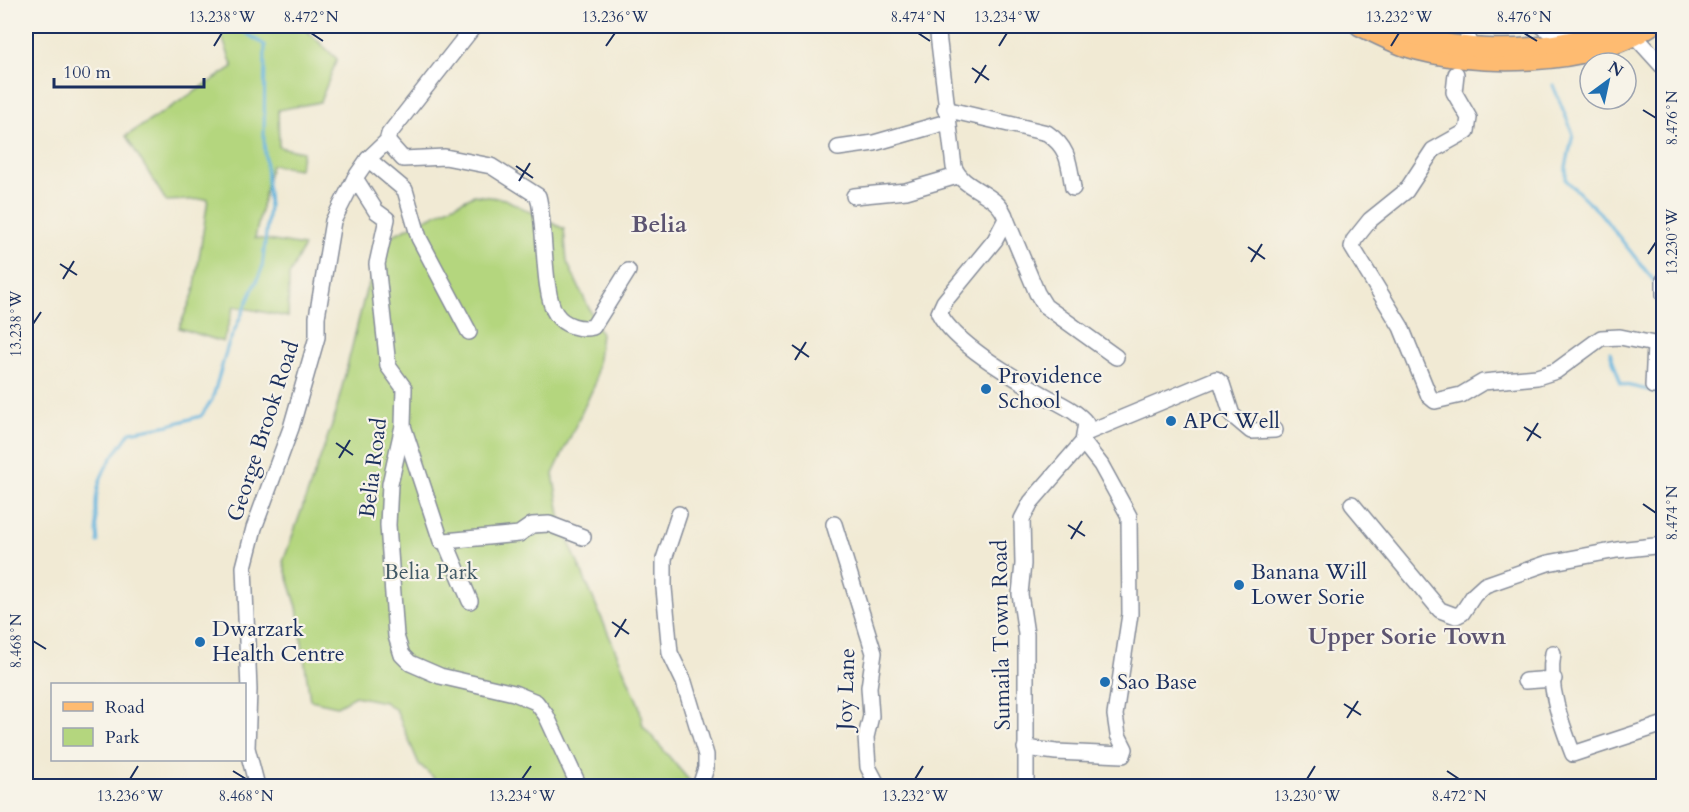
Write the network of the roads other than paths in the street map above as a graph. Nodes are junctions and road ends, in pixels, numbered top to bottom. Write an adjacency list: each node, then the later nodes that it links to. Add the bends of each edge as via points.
1 (474, 26): 14 (street, George Brook Road)
2 (937, 26): 13 (street)
3 (1359, 26): 9 (main road, via 1419,51 1479,60 1540,60 1612,45)
4 (1390, 26): 10 (main road)
5 (1469, 26): 10 (street)
6 (1542, 26): 7 (street, via 1549,31)
7 (1573, 26)
8 (1651, 26): 9 (main road)
9 (1623, 29): 10 (main road, via 1551,45); 11 (street)
10 (1467, 46)
11 (1664, 68)
12 (1456, 74): 26 (street, via 1454,92 1470,118 1467,131 1433,150 1406,190 1380,210 1352,247 1401,327 1425,390 1435,401 1461,395 1484,382 1537,377 1556,371 1601,338 1620,337)
13 (946, 116): 15 (street, via 874,143); 17 (street); 19 (street, via 1047,133 1060,141 1067,152)
14 (387, 141): 16 (street, George Brook Road); 22 (street, via 403,159 445,157 491,166 538,196 550,300 563,321 576,327 593,327)
15 (838, 148)
16 (368, 159): 18 (street, George Brook Road); 25 (street, via 405,190 419,238)
17 (957, 176): 20 (street, via 906,191); 21 (street, via 999,204)
18 (355, 178): 29 (street, Belia Road, via 376,211 387,219 377,264 378,290 388,366 404,388); 45 (street, George Brook Road, via 333,221 317,337 244,567 247,748)
19 (1073, 188)
20 (854, 196)
21 (1006, 219): 27 (street, via 1045,306); 31 (street, via 995,240 939,313 944,324 989,360 1082,418 1086,423)
22 (628, 271)
23 (1664, 280): 24 (street)
24 (1664, 295)
25 (470, 332)
26 (1659, 345): 28 (street)
27 (1116, 357)
28 (1653, 386)
29 (403, 426): 36 (street, via 441,541); 44 (street, Belia Road, via 390,484 388,525 396,636 402,655 410,663 440,676 536,702)
30 (1275, 430): 31 (street, via 1251,431 1232,415 1222,384 1216,379)
31 (1084, 437): 43 (street, Sumaila Town Road, via 1031,502 1022,519); 43 (street, via 1129,516 1130,614 1115,715 1125,749 1123,755)
32 (1352, 504): 37 (street, via 1440,610 1456,616 1485,585 1548,563)
33 (680, 514): 46 (street, via 664,559 664,588 670,653 684,682 706,755)
34 (834, 525): 47 (street, Joy Lane, via 874,652 869,687 871,716 866,737 868,767)
35 (583, 537): 36 (street, via 549,524 532,525 519,534)
36 (445, 541): 38 (street)
37 (1664, 545)
38 (470, 601)
39 (1553, 653): 40 (street)
40 (1554, 679): 41 (street); 42 (street, via 1559,717 1573,754)
41 (1526, 681)
42 (1664, 724)
43 (1025, 748): 48 (street, Sumaila Town Road)
44 (578, 783)
45 (257, 786)
46 (700, 786)
47 (878, 786)
48 (1026, 786)

